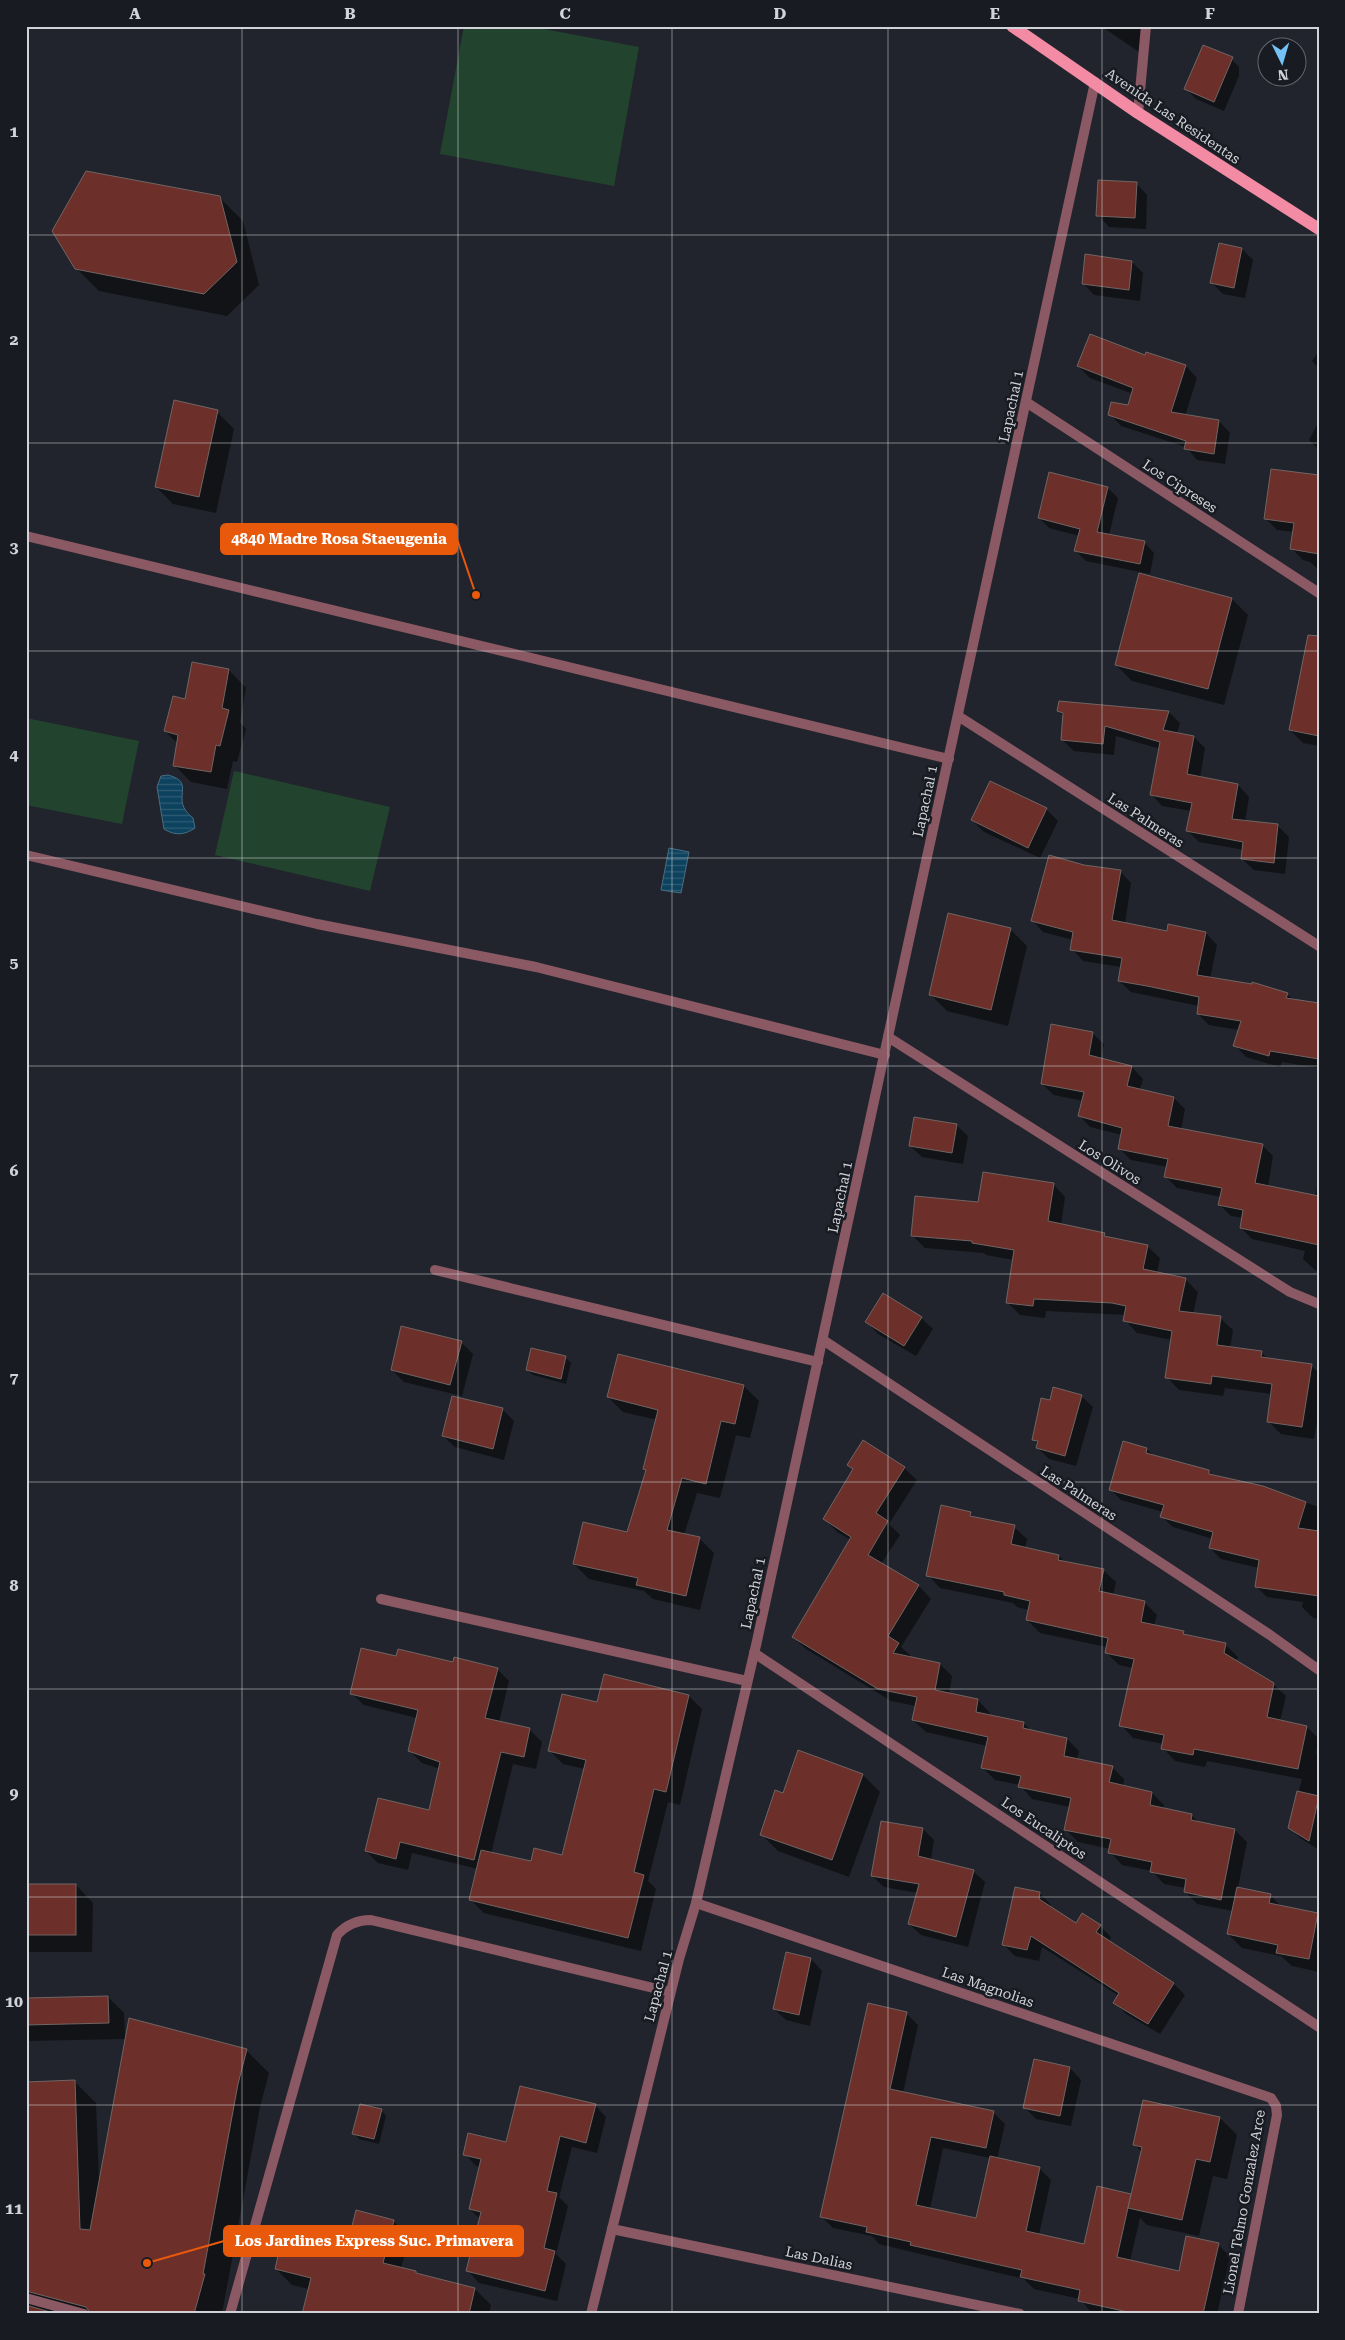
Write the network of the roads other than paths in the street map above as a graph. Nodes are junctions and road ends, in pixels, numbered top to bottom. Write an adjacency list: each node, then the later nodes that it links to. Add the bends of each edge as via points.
1 (1012, 26): 3 (main road, Avenida Las Residentas)
2 (1146, 26): 4 (street)
3 (1095, 82): 4 (main road, Avenida Las Residentas); 6 (street, Lapachal 1)
4 (1138, 113): 5 (main road, Avenida Las Residentas)
5 (1319, 230)
6 (1026, 402): 8 (street, Los Cipreses); 9 (street, Lapachal 1)
7 (26, 536): 10 (street)
8 (1319, 593)
9 (958, 716): 10 (street, Lapachal 1); 12 (street, Las Palmeras)
10 (949, 759): 13 (street, Lapachal 1)
11 (26, 855): 14 (street, via 317,924 536,967)
12 (1319, 946)
13 (888, 1037): 14 (street, Lapachal 1); 16 (street, Los Olivos, via 1290,1292)
14 (885, 1055): 17 (street, Lapachal 1)
15 (435, 1270): 18 (street)
16 (1319, 1304)
17 (822, 1340): 18 (street, Lapachal 1); 21 (street, Las Palmeras)
18 (818, 1362): 20 (street, Lapachal 1)
19 (381, 1599): 22 (street)
20 (754, 1652): 22 (street, Lapachal 1); 25 (street, Los Eucaliptos)
21 (1319, 1670)
22 (747, 1681): 23 (street, Lapachal 1)
23 (696, 1903): 24 (street, Lapachal 1); 26 (street, Las Magnolias)
24 (670, 1992): 27 (street, Lapachal 1); 30 (street, via 371,1920 343,1928 337,1935)
25 (1319, 2027)
26 (1271, 2098): 33 (street, Lionel Telmo Gonzalez Arce, via 1276,2106 1276,2115)
27 (612, 2229): 31 (street, Lapachal 1); 32 (street, Las Dalias)
28 (26, 2298): 29 (street)
29 (84, 2314)
30 (230, 2314)
31 (591, 2314)
32 (1020, 2314)
33 (1238, 2314)

